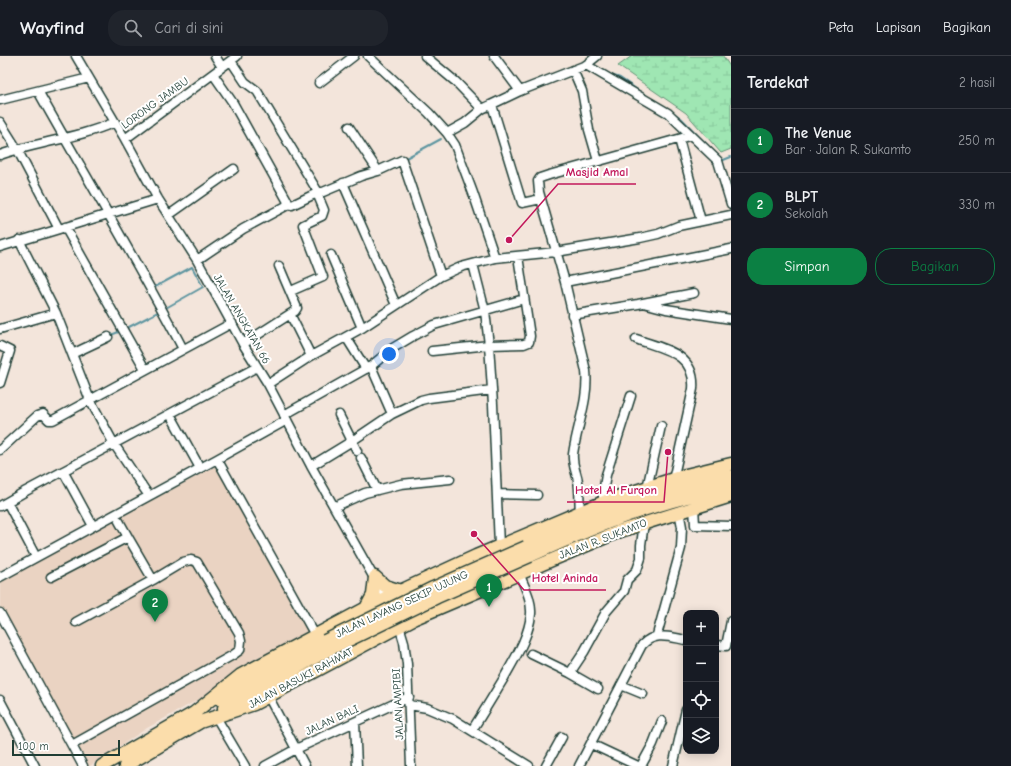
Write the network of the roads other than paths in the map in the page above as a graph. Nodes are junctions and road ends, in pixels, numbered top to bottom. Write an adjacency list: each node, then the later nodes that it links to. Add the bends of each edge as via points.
1 (76, 56): 13 (street, JALAN ANGKATAN 66)
2 (215, 56): 10 (street)
3 (354, 56): 14 (street)
4 (368, 56): 23 (street)
5 (425, 56): 19 (street, via 456,82)
6 (494, 56): 16 (street)
7 (597, 56): 9 (street)
8 (234, 58): 10 (street, LORONG JAMBU); 34 (street, via 245,82 257,91)
9 (587, 65): 11 (street); 38 (street, via 668,112 718,161)
10 (222, 67): 12 (street, LORONG JAMBU)
11 (574, 72): 16 (street); 30 (street, via 582,91)
12 (213, 74): 26 (street, LORONG JAMBU); 37 (street, via 233,103)
13 (89, 78): 15 (street); 21 (street, JALAN ANGKATAN 66)
14 (319, 83)
15 (38, 91): 17 (street); 25 (street)
16 (520, 91): 18 (street)
17 (0, 100)
18 (492, 105): 19 (street); 36 (street, via 522,203)
19 (482, 109): 23 (street, via 465,124)
20 (0, 122): 28 (street)
21 (115, 122): 25 (street); 26 (street, JALAN ANGKATAN 66)
22 (349, 127): 32 (street)
23 (447, 133): 50 (street, via 460,157)
24 (689, 136): 27 (street)
25 (64, 138): 28 (street); 39 (street)
26 (125, 139): 35 (street, JALAN ANGKATAN 66)
27 (679, 139): 30 (street); 42 (street)
28 (17, 149): 29 (street); 43 (street)
29 (0, 155)
30 (598, 161): 36 (street, via 540,178 537,182)
31 (234, 169): 40 (street)
32 (378, 171): 33 (street); 54 (street, via 403,162)
33 (344, 185): 34 (street); 60 (street)
34 (318, 193): 37 (street, via 292,205); 56 (street, via 324,210 322,216 303,225 323,277)
35 (158, 199): 39 (street); 40 (street, JALAN ANGKATAN 66)
36 (541, 199): 47 (street)
37 (287, 204): 51 (street, via 243,229)
38 (731, 204)
39 (109, 214): 43 (street); 75 (street)
40 (169, 215): 51 (street, JALAN ANGKATAN 66)
41 (731, 217): 42 (street)
42 (701, 221): 47 (street, via 640,238)
43 (62, 228): 44 (street); 81 (street)
44 (19, 240): 45 (street); 62 (street)
45 (0, 247)
46 (731, 249): 55 (street)
47 (556, 252): 49 (street); 55 (street)
48 (331, 255): 67 (street)
49 (518, 256): 50 (street); 58 (street)
50 (495, 258): 52 (street)
51 (198, 263): 66 (street, JALAN ANGKATAN 66)
52 (474, 264): 54 (street); 61 (street)
53 (279, 266): 56 (street)
54 (441, 276): 60 (street)
55 (565, 282): 64 (street)
56 (291, 291): 63 (street, via 297,308)
57 (694, 293): 59 (street)
58 (524, 300): 61 (street); 74 (street, via 529,342)
59 (644, 303): 64 (street); 65 (street)
60 (396, 305): 67 (street)
61 (485, 311): 74 (street); 80 (street, via 434,325 393,348)
62 (56, 314): 68 (street); 77 (street)
63 (290, 314): 72 (street); 78 (street)
64 (572, 315): 115 (street, via 587,378 573,454 573,466 579,485)
65 (731, 319)
66 (232, 323): 72 (street, JALAN ANGKATAN 66); 75 (street)
67 (362, 328): 70 (street)
68 (0, 329)
69 (108, 338): 77 (street)
70 (346, 338): 78 (street); 80 (street)
71 (636, 339): 102 (street, via 682,358 694,376)
72 (243, 344): 79 (street, JALAN ANGKATAN 66)
73 (0, 346): 82 (street, via 10,351)
74 (490, 346): 76 (street); 84 (street)
75 (184, 349): 81 (street)
76 (432, 351)
77 (72, 354): 86 (street)
78 (311, 356): 83 (street)
79 (257, 367): 83 (street, JALAN ANGKATAN 66); 87 (street)
80 (368, 368): 88 (street); 90 (street)
81 (145, 369): 86 (street)
82 (0, 383)
83 (268, 384): 90 (street, JALAN ANGKATAN 66)
84 (492, 390): 88 (street, via 429,398); 106 (street)
85 (631, 396): 110 (street, via 606,475)
86 (90, 400): 93 (street); 94 (street, via 53,420 43,414 37,416)
87 (170, 414): 93 (street); 98 (street)
88 (392, 414): 92 (street)
89 (338, 415): 92 (street)
90 (286, 418): 95 (street); 97 (street, JALAN ANGKATAN 66)
91 (661, 426): 104 (street)
92 (352, 441): 97 (street); 105 (street)
93 (114, 444): 99 (street); 108 (street)
94 (0, 450)
95 (217, 459): 98 (street); 140 (street)
96 (731, 464): 102 (highway)
97 (311, 466): 113 (street, JALAN ANGKATAN 66)
98 (200, 468): 108 (street)
99 (63, 471): 111 (street); 118 (street)
100 (731, 476): 122 (highway, JALAN LAYANG SEKIP UJUNG, via 687,486 598,515)
101 (450, 479): 105 (street, via 401,484)
102 (672, 480): 104 (highway)
103 (731, 486): 122 (highway, JALAN LAYANG SEKIP UJUNG, via 634,512)
104 (647, 488): 110 (highway)
105 (377, 490): 113 (street)
106 (497, 494): 107 (street); 121 (street)
107 (537, 495)
108 (149, 496): 116 (street)
109 (731, 496): 112 (highway, JALAN R. SUKAMTO)
110 (603, 502): 115 (highway)
111 (2, 503): 123 (street)
112 (694, 506): 114 (highway, JALAN R. SUKAMTO); 119 (street, via 695,525)
113 (334, 507): 127 (street, JALAN ANGKATAN 66)
114 (679, 511): 117 (highway, JALAN R. SUKAMTO); 138 (street, via 682,527 681,548)
115 (580, 512): 121 (highway)
116 (117, 517): 118 (street); 120 (street)
117 (644, 523): 124 (highway, JALAN R. SUKAMTO); 144 (street, via 641,558 637,570 627,580 622,594 606,612)
118 (94, 526): 123 (street)
119 (731, 526)
120 (128, 537): 126 (street); 128 (street)
121 (498, 547): 124 (highway, via 493,556 497,569 501,574); 129 (highway)
122 (528, 551): 140 (highway, JALAN LAYANG SEKIP UJUNG, bridge, via 437,597)
123 (36, 557): 125 (street)
124 (514, 575): 133 (highway, JALAN R. SUKAMTO); 156 (street, via 527,593 530,603 531,613 526,636)
125 (0, 577)
126 (51, 577)
127 (375, 578): 130 (highway, via 385,586); 131 (street, JALAN ANGKATAN 66); 132 (highway, via 374,595)
128 (153, 580): 136 (street); 159 (street, via 183,562 197,562 239,633 240,650)
129 (425, 580): 130 (highway); 133 (highway, via 414,590 410,597 411,604 420,609)
130 (401, 590): 131 (highway)
131 (385, 597): 132 (highway); 137 (street, JALAN ANGKATAN 66)
132 (362, 610): 140 (highway, JALAN BASUKI RAHMAT); 141 (highway, via 372,612 379,621 378,628)
133 (434, 610): 137 (highway, JALAN BASUKI RAHMAT)
134 (0, 613): 159 (street)
135 (731, 621): 142 (street, via 726,646)
136 (76, 622)
137 (400, 625): 141 (highway, JALAN BASUKI RAHMAT); 150 (street, JALAN AMPIBI)
138 (657, 635): 139 (street); 145 (street, via 642,645)
139 (683, 639)
140 (323, 642): 152 (highway, JALAN LAYANG SEKIP UJUNG); 152 (highway, JALAN BASUKI RAHMAT, via 241,675)
141 (369, 642): 148 (highway, JALAN BASUKI RAHMAT)
142 (719, 646)
143 (531, 654): 144 (street)
144 (570, 672): 146 (street)
145 (621, 684): 147 (street); 158 (street)
146 (598, 689)
147 (643, 694)
148 (268, 696): 151 (highway, JALAN BASUKI RAHMAT, via 254,704); 160 (street)
149 (0, 700): 161 (street)
150 (409, 701): 155 (street, JALAN BALI); 156 (street, via 436,711); 169 (street, JALAN AMPIBI)
151 (216, 716): 152 (highway, JALAN BASUKI RAHMAT); 165 (street)
152 (197, 718): 163 (highway, JALAN BASUKI RAHMAT); 164 (highway, JALAN BASUKI RAHMAT)
153 (684, 718): 174 (street)
154 (662, 721): 173 (street, via 654,744)
155 (354, 722): 160 (street, JALAN BALI); 168 (street)
156 (472, 730): 170 (street)
157 (562, 737): 171 (street)
158 (591, 744): 172 (street); 173 (street)
159 (72, 745): 162 (street)
160 (296, 749): 166 (street, JALAN BALI); 167 (street)
161 (35, 766)
162 (83, 766)
163 (102, 766)
164 (125, 766)
165 (245, 766)
166 (265, 766)
167 (305, 766)
168 (357, 766)
169 (411, 766)
170 (529, 766)
171 (546, 766)
172 (579, 766)
173 (640, 766)
174 (673, 766)

